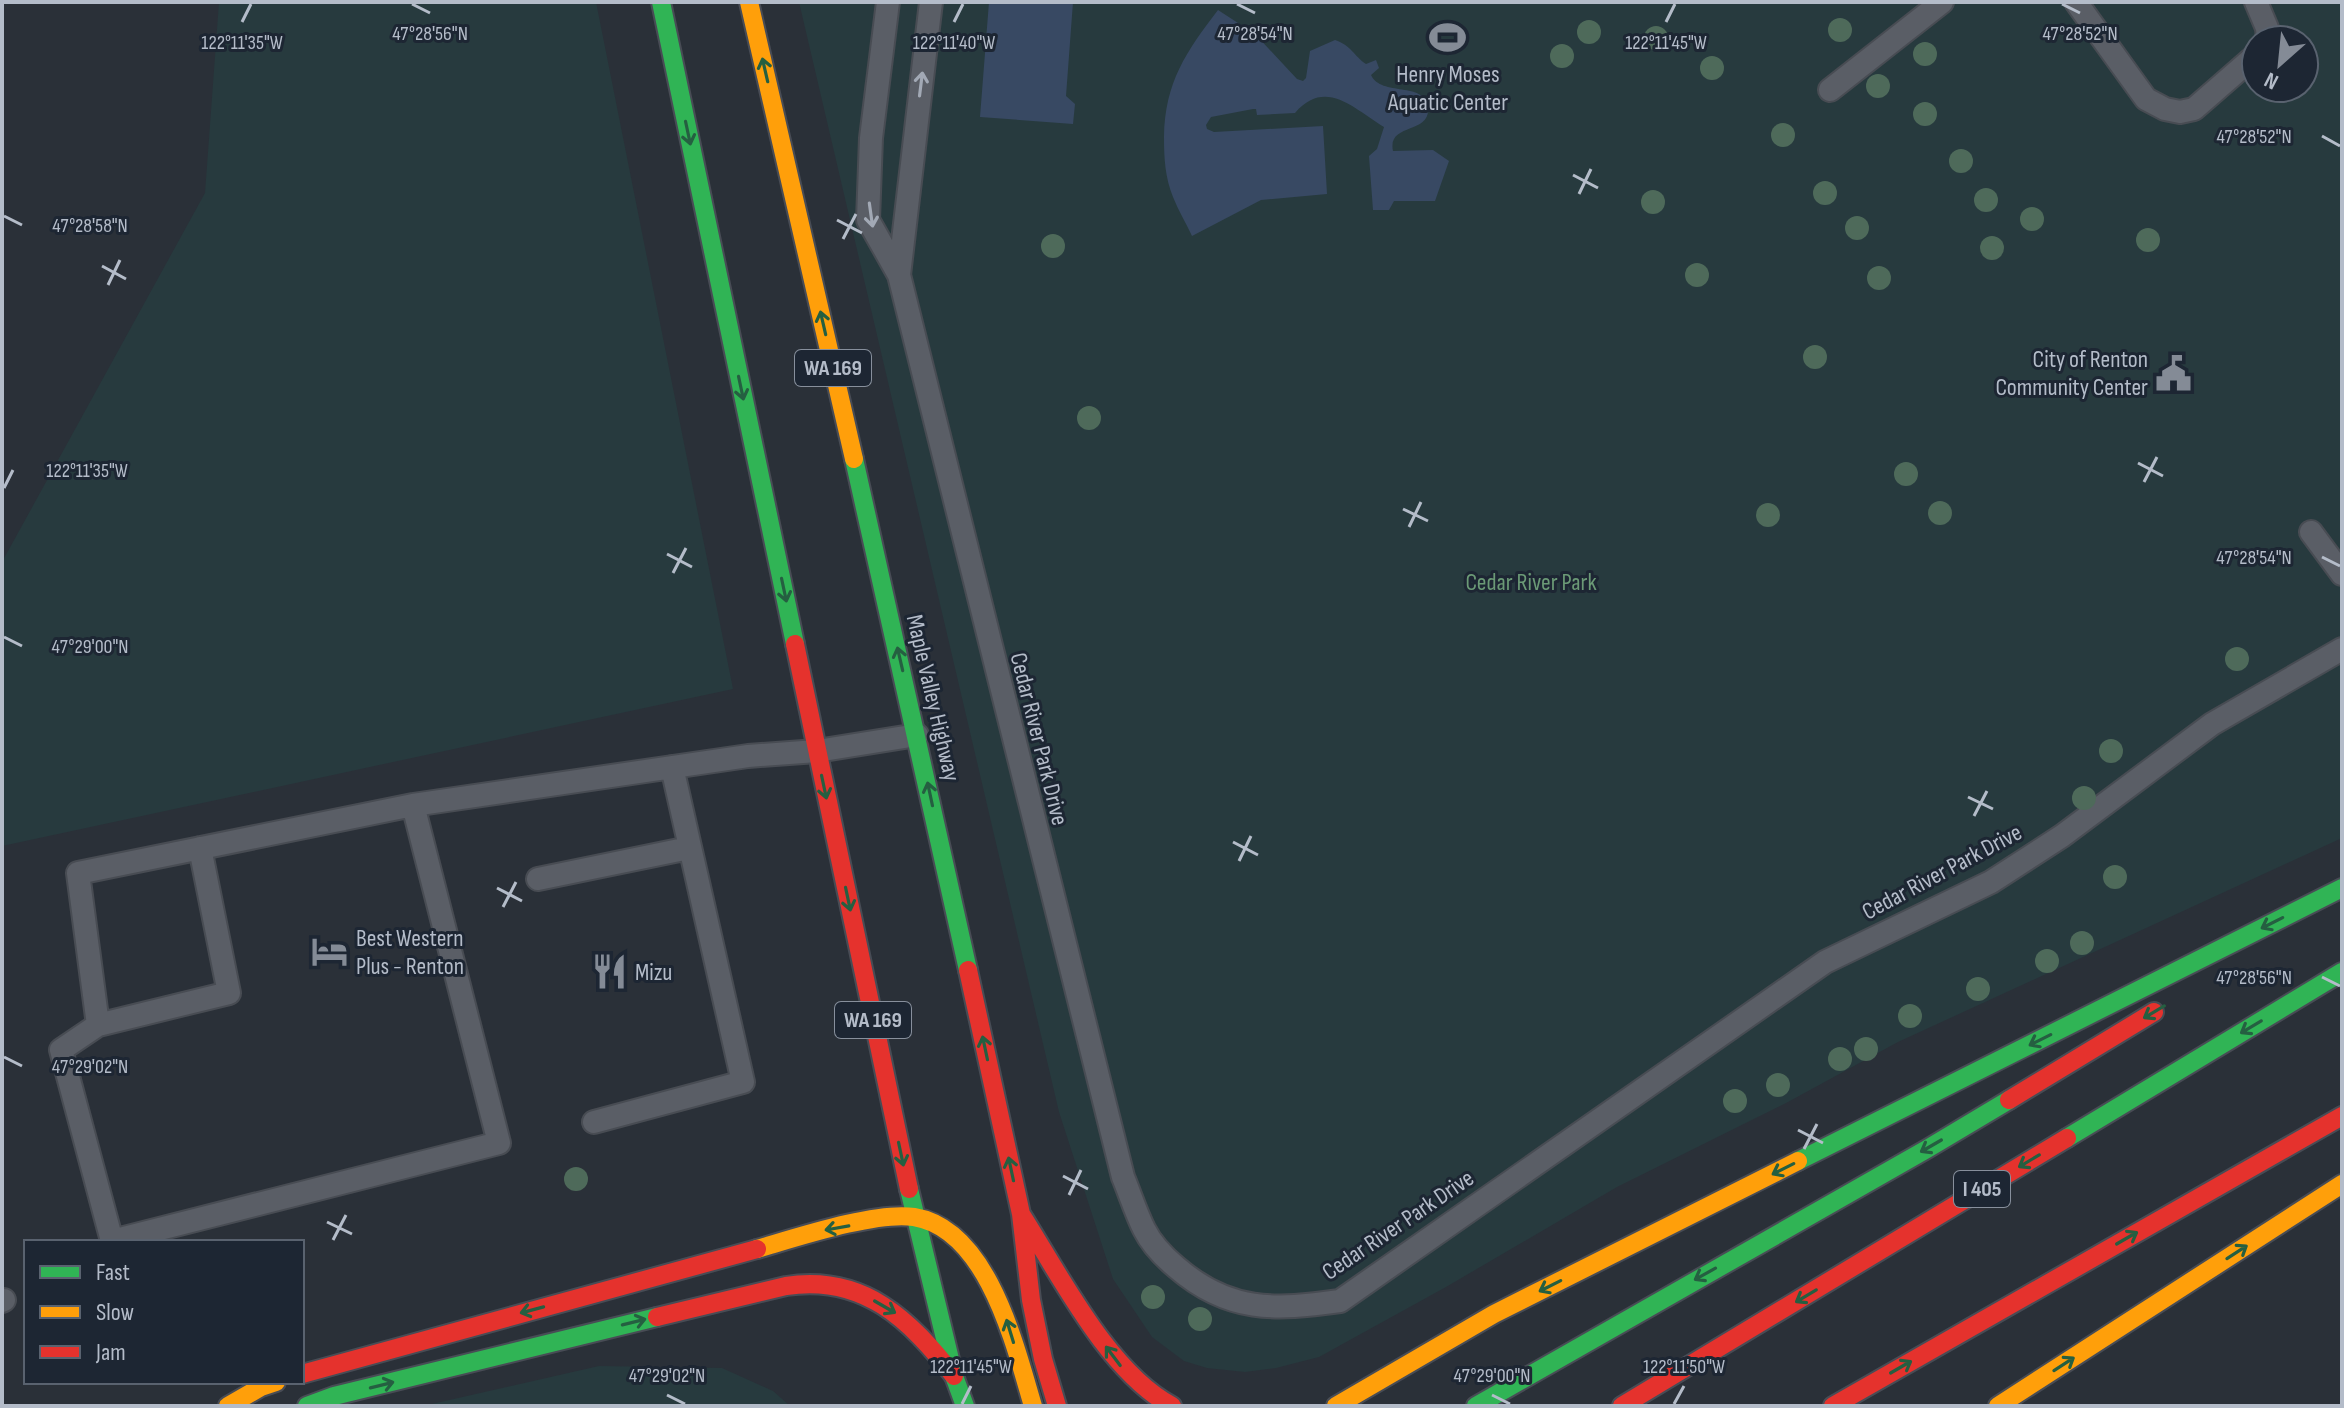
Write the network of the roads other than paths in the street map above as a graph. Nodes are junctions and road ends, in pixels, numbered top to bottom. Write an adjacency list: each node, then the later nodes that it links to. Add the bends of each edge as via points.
1 (661, 2): 16 (main road, WA 169, one-way to 16)
2 (749, 2): 15 (main road, Maple Valley Highway / WA 169, one-way to 2)
3 (888, 2): 11 (lane, Cedar River Park Drive, one-way to 11, via 871,138 868,220)
4 (931, 2): 11 (lane, Cedar River Park Drive, one-way to 4)
5 (1942, 2): 10 (lane)
6 (2076, 2): 9 (lane, via 2146,99 2165,109 2194,109)
7 (2256, 2): 8 (lane)
8 (2265, 24)
9 (2240, 69)
10 (1830, 90)
11 (899, 275): 14 (lane, Cedar River Park Drive, via 1123,1177 1145,1232 1165,1258 1215,1294 1246,1305 1287,1308 1340,1301 1825,962 1991,882 2212,724)
12 (2311, 532): 13 (lane)
13 (2342, 574)
14 (2342, 649)
15 (917, 735): 16 (lane); 31 (main road, Maple Valley Highway / WA 169, one-way to 15)
16 (817, 751): 17 (lane); 32 (main road, WA 169, one-way to 32)
17 (672, 767): 18 (lane); 20 (lane)
18 (413, 805): 19 (lane); 34 (lane, via 499,1143)
19 (200, 848): 27 (lane, via 78,873); 27 (lane, via 229,993)
20 (689, 848): 21 (lane); 29 (lane, via 743,1082)
21 (538, 879)
22 (2342, 888): 44 (main road, one-way to 44, via 1494,1314)
23 (2342, 902): 24 (main road)
24 (2265, 947)
25 (2342, 972): 46 (main road, I 405, one-way to 46)
26 (2175, 1000): 45 (main road, one-way to 45, via 1927,1149)
27 (98, 1025): 33 (lane, via 61,1050)
28 (2342, 1116): 47 (main road, one-way to 28)
29 (594, 1122)
30 (2342, 1184): 48 (main road, one-way to 30)
31 (1021, 1214): 42 (main road, Maple Valley Highway / WA 169, via 1031,1300); 43 (main road, one-way to 31, via 1153,1396 1112,1356)
32 (915, 1217): 35 (main road, one-way to 35, via 833,1228); 36 (main road, WA 169); 41 (main road, one-way to 32, via 1005,1317 985,1275 949,1229)
33 (112, 1240)
34 (116, 1240)
35 (304, 1373)
36 (954, 1376): 39 (main road, one-way to 36, via 806,1284 842,1288 894,1311 921,1334); 40 (main road, WA 169)
37 (270, 1384): 38 (main road)
38 (228, 1406)
39 (307, 1406)
40 (965, 1406)
41 (1033, 1406)
42 (1057, 1406)
43 (1172, 1406)
44 (1336, 1406)
45 (1476, 1406)
46 (1622, 1406)
47 (1833, 1406)
48 (1998, 1406)

